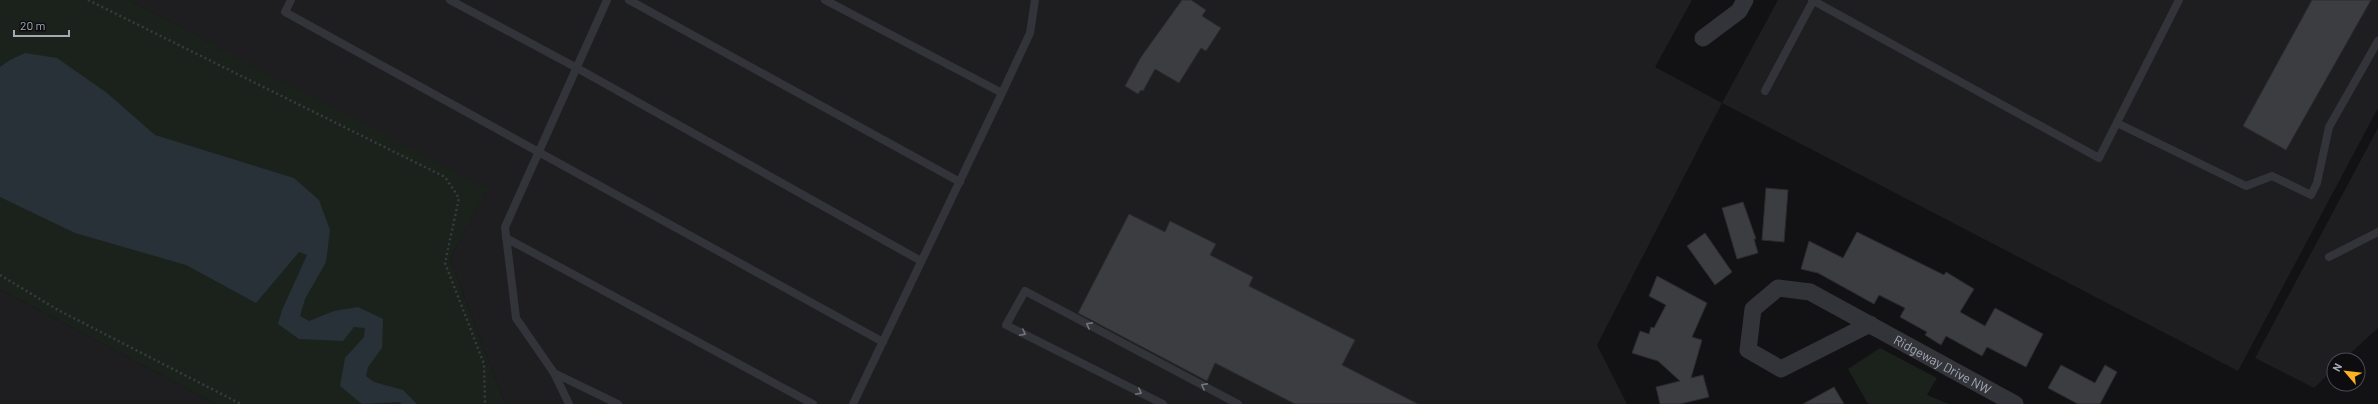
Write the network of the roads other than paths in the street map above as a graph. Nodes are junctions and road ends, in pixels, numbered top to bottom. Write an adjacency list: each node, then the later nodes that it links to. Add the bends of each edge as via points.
1 (291, 0): 16 (lane, via 285,12)
2 (450, 0): 12 (lane)
3 (607, 0): 12 (lane)
4 (629, 0): 17 (lane)
5 (825, 0): 14 (lane)
6 (1035, 0): 14 (lane, via 1030,33)
7 (1745, 0): 10 (street, via 1739,11)
8 (2179, 0): 15 (lane)
9 (1813, 1): 13 (lane); 15 (lane, via 2099,158)
10 (1703, 38)
11 (2378, 41): 15 (lane, via 2329,127 2317,183 2311,195 2272,176 2246,186)
12 (577, 68): 16 (lane); 21 (lane)
13 (1765, 91)
14 (1002, 93): 17 (lane)
15 (2117, 123)
16 (538, 153): 19 (lane, via 505,227); 23 (lane)
17 (960, 182): 21 (lane)
18 (2378, 232): 20 (lane)
19 (506, 238): 24 (lane, via 516,318); 27 (lane)
20 (2329, 257)
21 (922, 261): 23 (lane)
22 (1870, 324): 22 (street, Ridgeway Drive NW, via 1810,292 1778,288 1753,309 1748,350 1781,369); 31 (street, Ridgeway Drive NW)
23 (883, 342): 28 (lane)
24 (554, 373): 25 (lane); 26 (lane)
25 (569, 404)
26 (618, 404)
27 (813, 404)
28 (853, 404)
29 (1163, 404): 30 (lane, one-way to 29, via 1024,291 1006,325)
30 (1238, 404)
31 (2015, 404)

